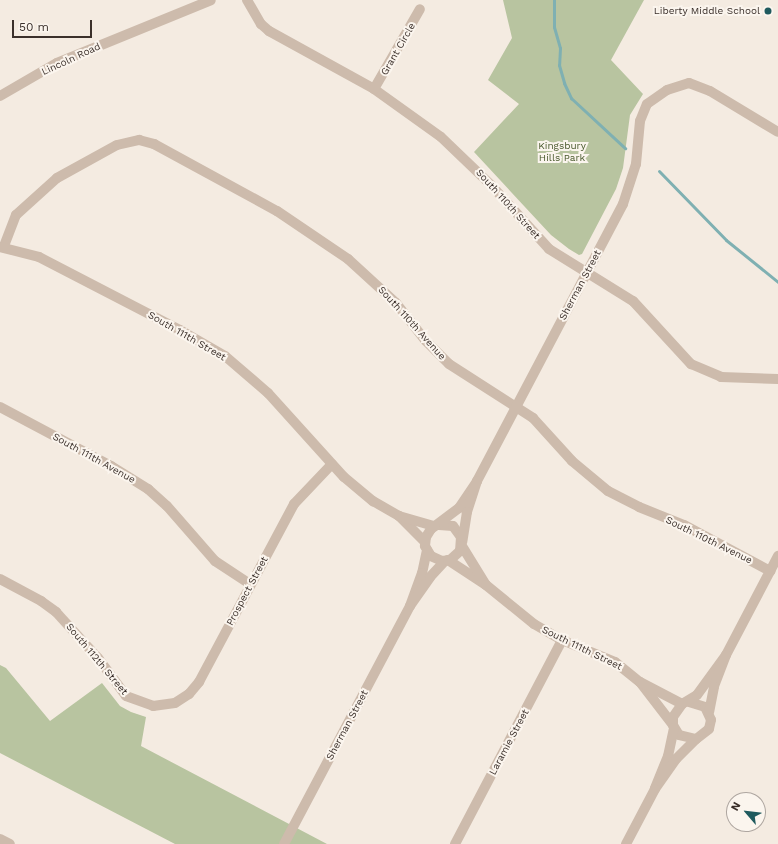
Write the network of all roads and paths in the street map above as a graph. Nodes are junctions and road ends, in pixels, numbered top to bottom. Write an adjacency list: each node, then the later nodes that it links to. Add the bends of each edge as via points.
1 (211, 0): 5 (street, Lincoln Road, via 57,63)
2 (247, 0): 4 (street, South 110th Street, via 261,24 273,34)
3 (420, 9): 4 (street, Grant Circle)
4 (374, 89): 8 (street, South 110th Street, via 455,150 491,185 549,249)
5 (0, 96)
6 (778, 132): 8 (street, Sherman Street, via 710,90 689,83 667,90 647,104 640,121 640,146 632,183)
7 (2, 246): 11 (street, South 110th Avenue, via 16,214 57,178 117,145 134,141 150,142 261,202 329,245 383,290 449,364); 12 (street, South 111th Street, via 39,257 225,356 268,393)
8 (586, 273): 9 (street, South 110th Street, via 609,284 633,301 678,353 698,369 732,379); 11 (street, Sherman Street)
9 (778, 379)
10 (0, 407): 22 (street, South 111th Avenue, via 111,466 148,489 167,506 214,561)
11 (516, 407): 13 (street, Sherman Street); 20 (street, South 110th Avenue, via 540,424 572,461 608,491 684,525)
12 (332, 464): 14 (street, South 111th Street, via 363,493); 22 (street, Prospect Street, via 294,504)
13 (477, 481): 15 (street, Sherman Street, via 459,508); 16 (street, Sherman Street, via 467,512)
14 (399, 516): 15 (street, South 111th Street); 17 (street, South 111th Street)
15 (437, 526): 16 (street, via 453,526 459,533); 17 (street, via 428,532)
16 (462, 544): 19 (street, via 458,555); 23 (street, South 111th Street)
17 (426, 546): 19 (street, via 434,559); 24 (street, Sherman Street, via 422,574)
18 (778, 556): 20 (street)
19 (447, 561): 23 (street, South 111th Street); 24 (street, Sherman Street, via 430,577)
20 (770, 571): 26 (street)
21 (0, 579): 29 (street, South 112th Street, via 56,612 98,658 126,696 137,702)
22 (250, 584): 29 (street, Prospect Street, via 196,686 179,701)
23 (486, 585): 25 (street, South 111th Street, via 522,616)
24 (410, 606): 36 (street, Sherman Street)
25 (562, 640): 27 (street, South 111th Street, via 616,662); 37 (street, Laramie Street)
26 (726, 655): 28 (street, via 704,687); 30 (street, via 714,687)
27 (640, 682): 28 (street, South 111th Street); 31 (street, South 111th Street)
28 (685, 703): 30 (street, via 700,704); 31 (street, via 676,710)
29 (158, 707)
30 (709, 712): 32 (street, via 709,729)
31 (674, 727): 32 (street, via 684,738); 33 (street, via 668,756)
32 (696, 739): 33 (street, via 676,759)
33 (655, 789): 38 (street)
34 (0, 838): 35 (street)
35 (10, 844)
36 (284, 844)
37 (455, 844)
38 (626, 844)

